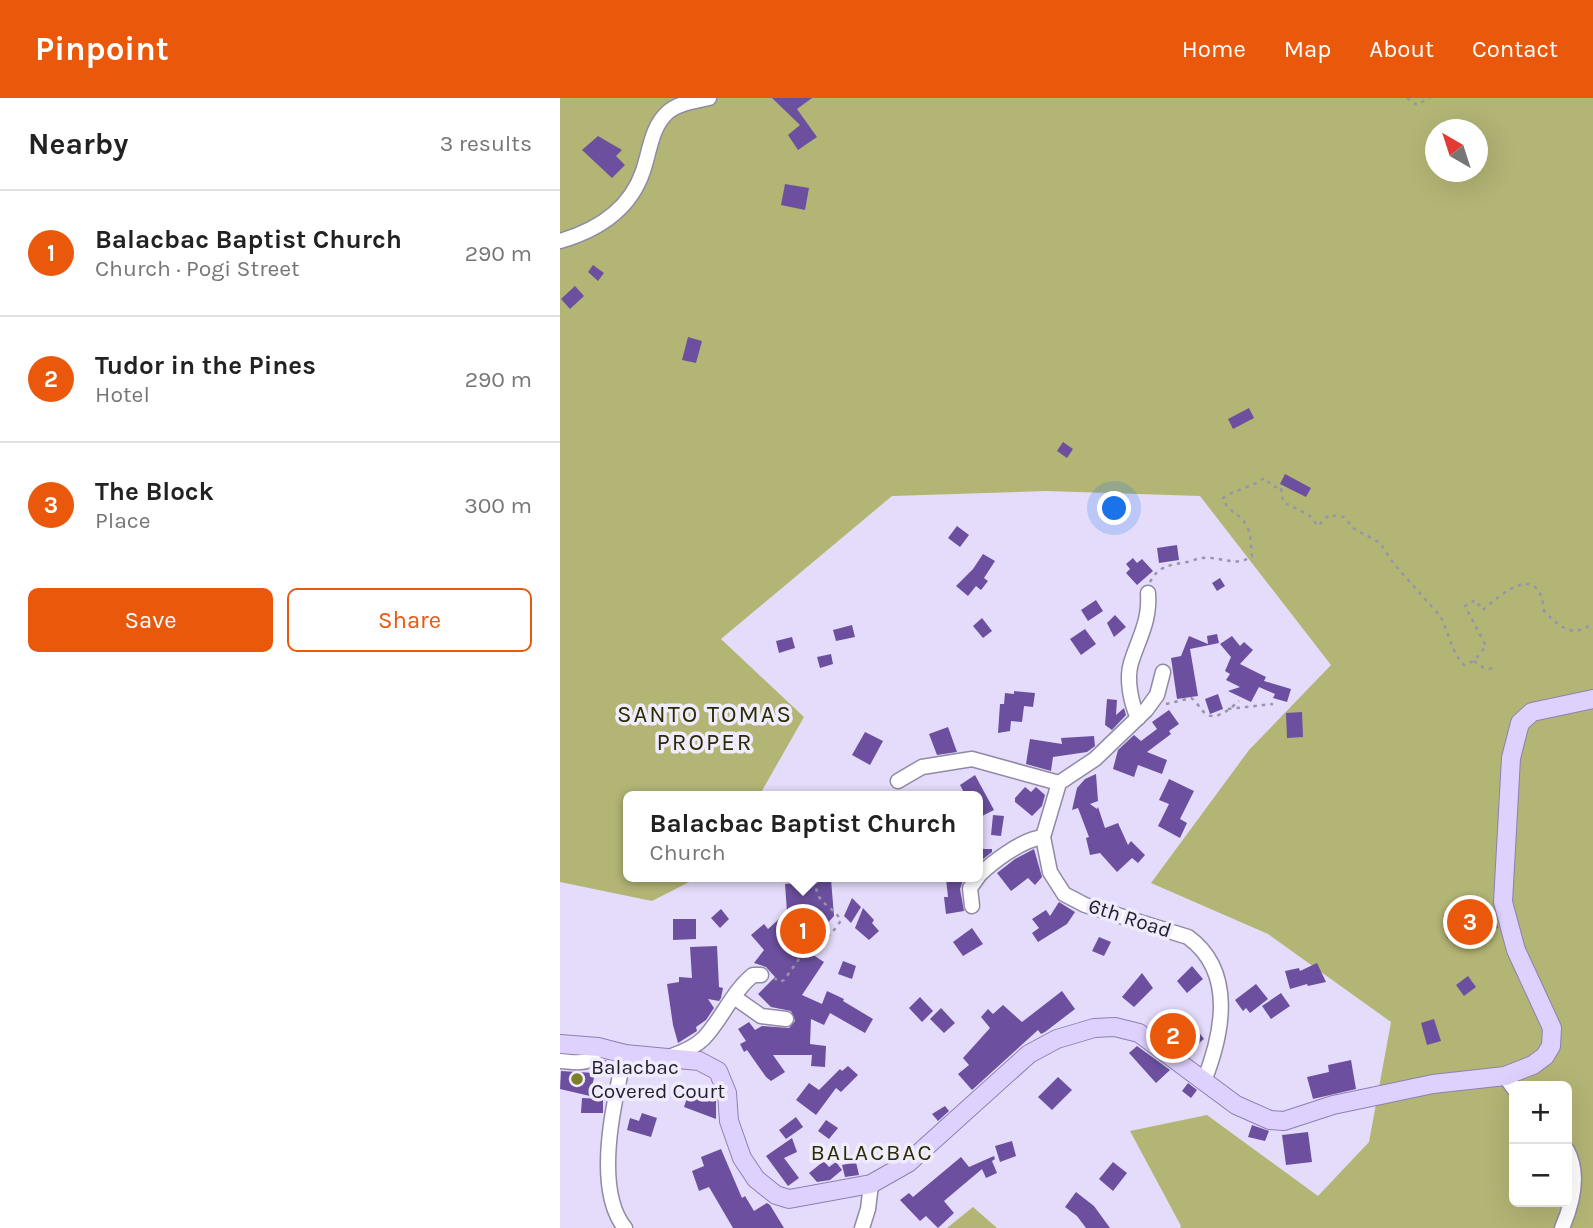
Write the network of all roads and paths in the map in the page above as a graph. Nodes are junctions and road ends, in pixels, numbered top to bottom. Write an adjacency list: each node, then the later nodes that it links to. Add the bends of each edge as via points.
1 (709, 98): 4 (street, via 670,110 659,121 643,172 615,215)
2 (1407, 98): 3 (path, via 1417,105)
3 (1429, 98)
4 (560, 241)
5 (1148, 593): 7 (path, via 1150,580 1159,569 1173,563 1205,558 1235,562 1252,556 1248,526 1226,508 1223,498 1264,478 1273,487 1281,487 1283,502 1309,515 1318,526 1329,515 1344,517 1353,528 1380,543 1441,617 1456,655 1464,664); 14 (street, via 1149,608 1129,676 1134,709)
6 (1593, 623): 7 (path, via 1584,630 1569,631 1544,611 1540,591 1528,584 1515,585 1483,610 1475,600 1465,606 1486,646)
7 (1474, 661): 8 (path)
8 (1496, 669)
9 (1163, 672): 14 (street, via 1157,695)
10 (1593, 699): 31 (main road, via 1532,712 1520,723 1511,758 1503,902 1516,950 1552,1028 1545,1056)
11 (1239, 701): 13 (path)
12 (1273, 704): 13 (path)
13 (1228, 709): 14 (path, via 1212,717 1191,698)
14 (1142, 714): 16 (street, via 1095,759)
15 (898, 781): 16 (street, via 922,767 972,759)
16 (1059, 783): 17 (street, 6th Road)
17 (1043, 837): 18 (street, via 1019,845); 30 (street, 6th Road, via 1050,872 1063,894 1188,937 1210,959 1220,989 1221,1014 1215,1052)
18 (983, 872)
19 (817, 882): 22 (path, via 818,898 840,918 839,924 818,948 807,948 784,980)
20 (974, 882): 21 (street)
21 (972, 905)
22 (761, 975): 23 (street, via 752,975)
23 (734, 997): 24 (street, via 761,1016); 28 (street, via 704,1038)
24 (786, 1019)
25 (560, 1044): 26 (main road)
26 (598, 1047): 27 (main road); 29 (street, via 586,1063)
27 (625, 1054): 28 (main road); 37 (street, via 616,1089 609,1173 614,1211)
28 (664, 1059): 34 (main road, via 699,1061 718,1071 741,1158 776,1195 789,1199)
29 (560, 1060)
30 (1204, 1081): 32 (main road, via 1236,1105 1284,1121 1333,1105 1421,1087); 34 (main road, via 1139,1033 1094,1028 1057,1039 1029,1054 908,1163)
31 (1512, 1081)
32 (1509, 1083)
33 (1572, 1166): 35 (street)
34 (871, 1184): 38 (street)
35 (1572, 1197)
36 (1569, 1207): 39 (street)
37 (625, 1228)
38 (862, 1228)
39 (1562, 1228)

